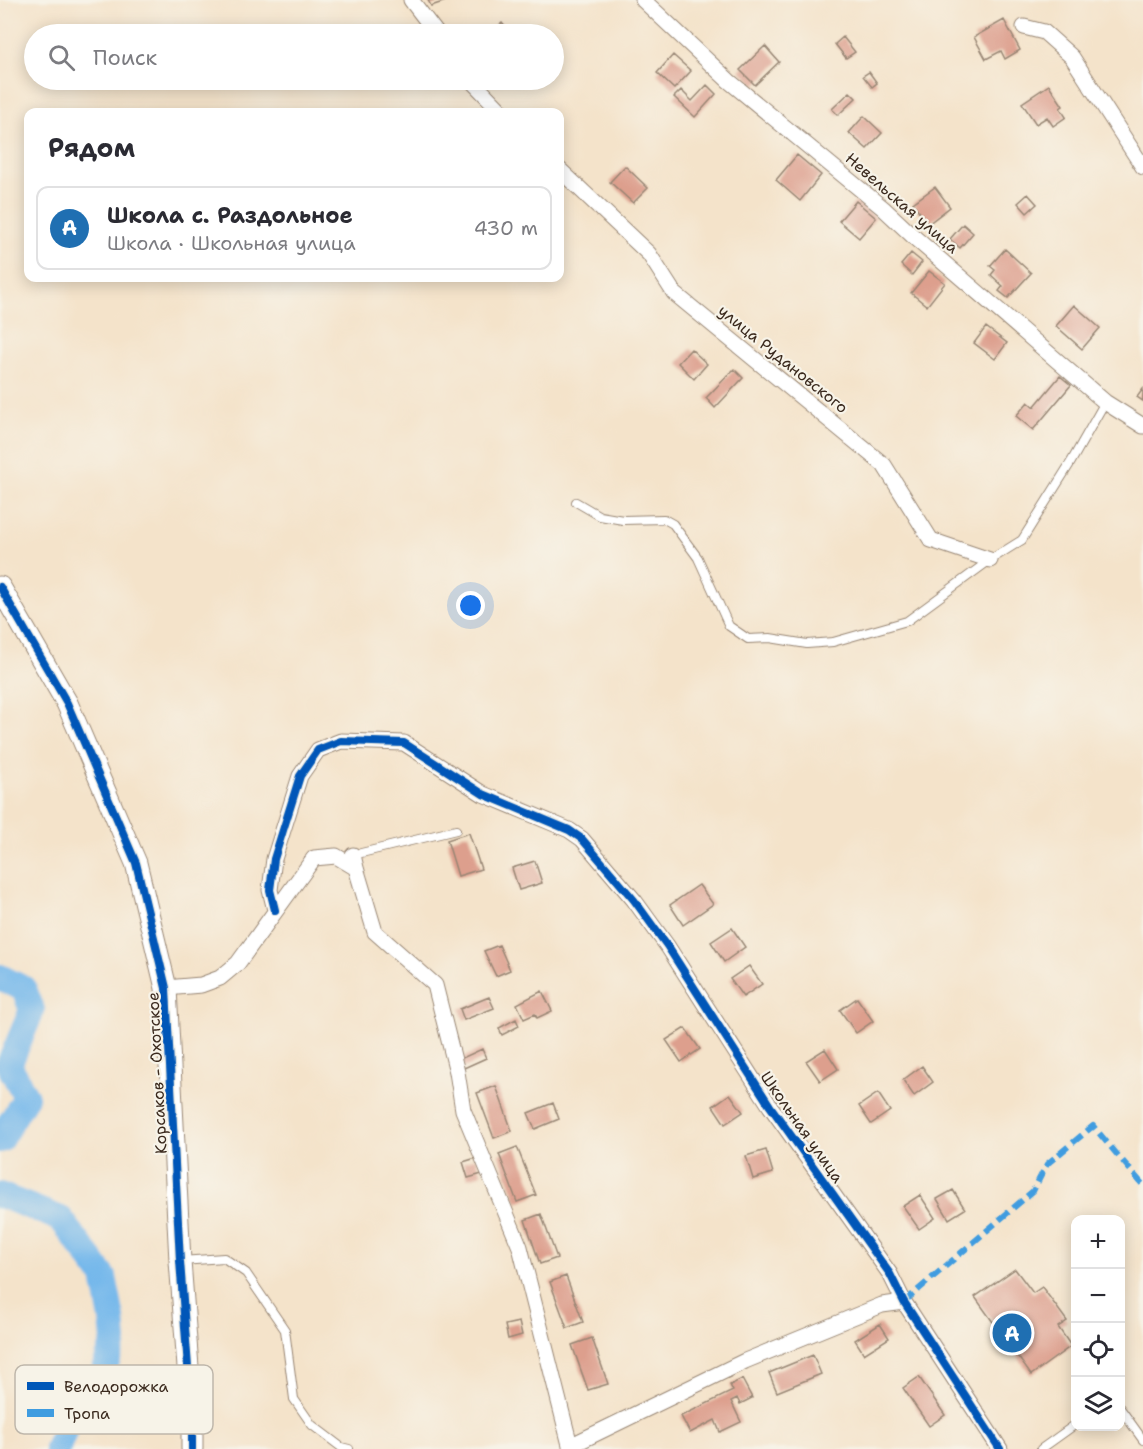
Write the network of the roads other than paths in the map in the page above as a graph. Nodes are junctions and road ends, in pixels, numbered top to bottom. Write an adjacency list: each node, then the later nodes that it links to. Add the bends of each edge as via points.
1 (411, 0): 3 (street)
2 (643, 0): 9 (street, Невельская улица, via 729,81 883,208)
3 (429, 24)
4 (1024, 27): 7 (street, via 1044,32 1072,57)
5 (481, 90): 6 (street)
6 (498, 108)
7 (1143, 167)
8 (564, 174): 12 (street, улица Рудановского, via 649,254 674,293 884,465 931,540)
9 (1105, 402): 10 (street, Невельская улица); 12 (lane, via 1023,540)
10 (1143, 426)
11 (576, 502): 12 (lane, via 600,516 664,519 673,524 698,558 729,626 748,639 833,642 906,621)
12 (990, 560)
13 (0, 587): 17 (street, Корсаков - Охотское, via 67,703 136,863)
14 (456, 830): 15 (lane)
15 (354, 862): 16 (street, via 336,856 314,858); 24 (street, via 375,932 435,985 463,1110 520,1247)
16 (275, 910): 17 (street, via 238,963 220,978); 19 (street, Школьная улица, via 270,891 274,859 300,776 318,750 341,741 404,743 483,794 569,830 582,839 634,900 668,947 770,1106 890,1274)
17 (166, 988): 18 (street, Корсаков - Охотское)
18 (180, 1261): 20 (street, Корсаков - Охотское); 25 (lane, via 224,1258 246,1273 285,1330 294,1399 312,1425)
19 (904, 1302): 24 (street, via 882,1305 745,1361); 26 (street, Школьная улица)
20 (188, 1365)
21 (1125, 1415): 23 (lane)
22 (1071, 1428): 27 (lane)
23 (1143, 1440)
24 (567, 1448)
25 (349, 1449)
26 (1000, 1449)
27 (1041, 1449)

